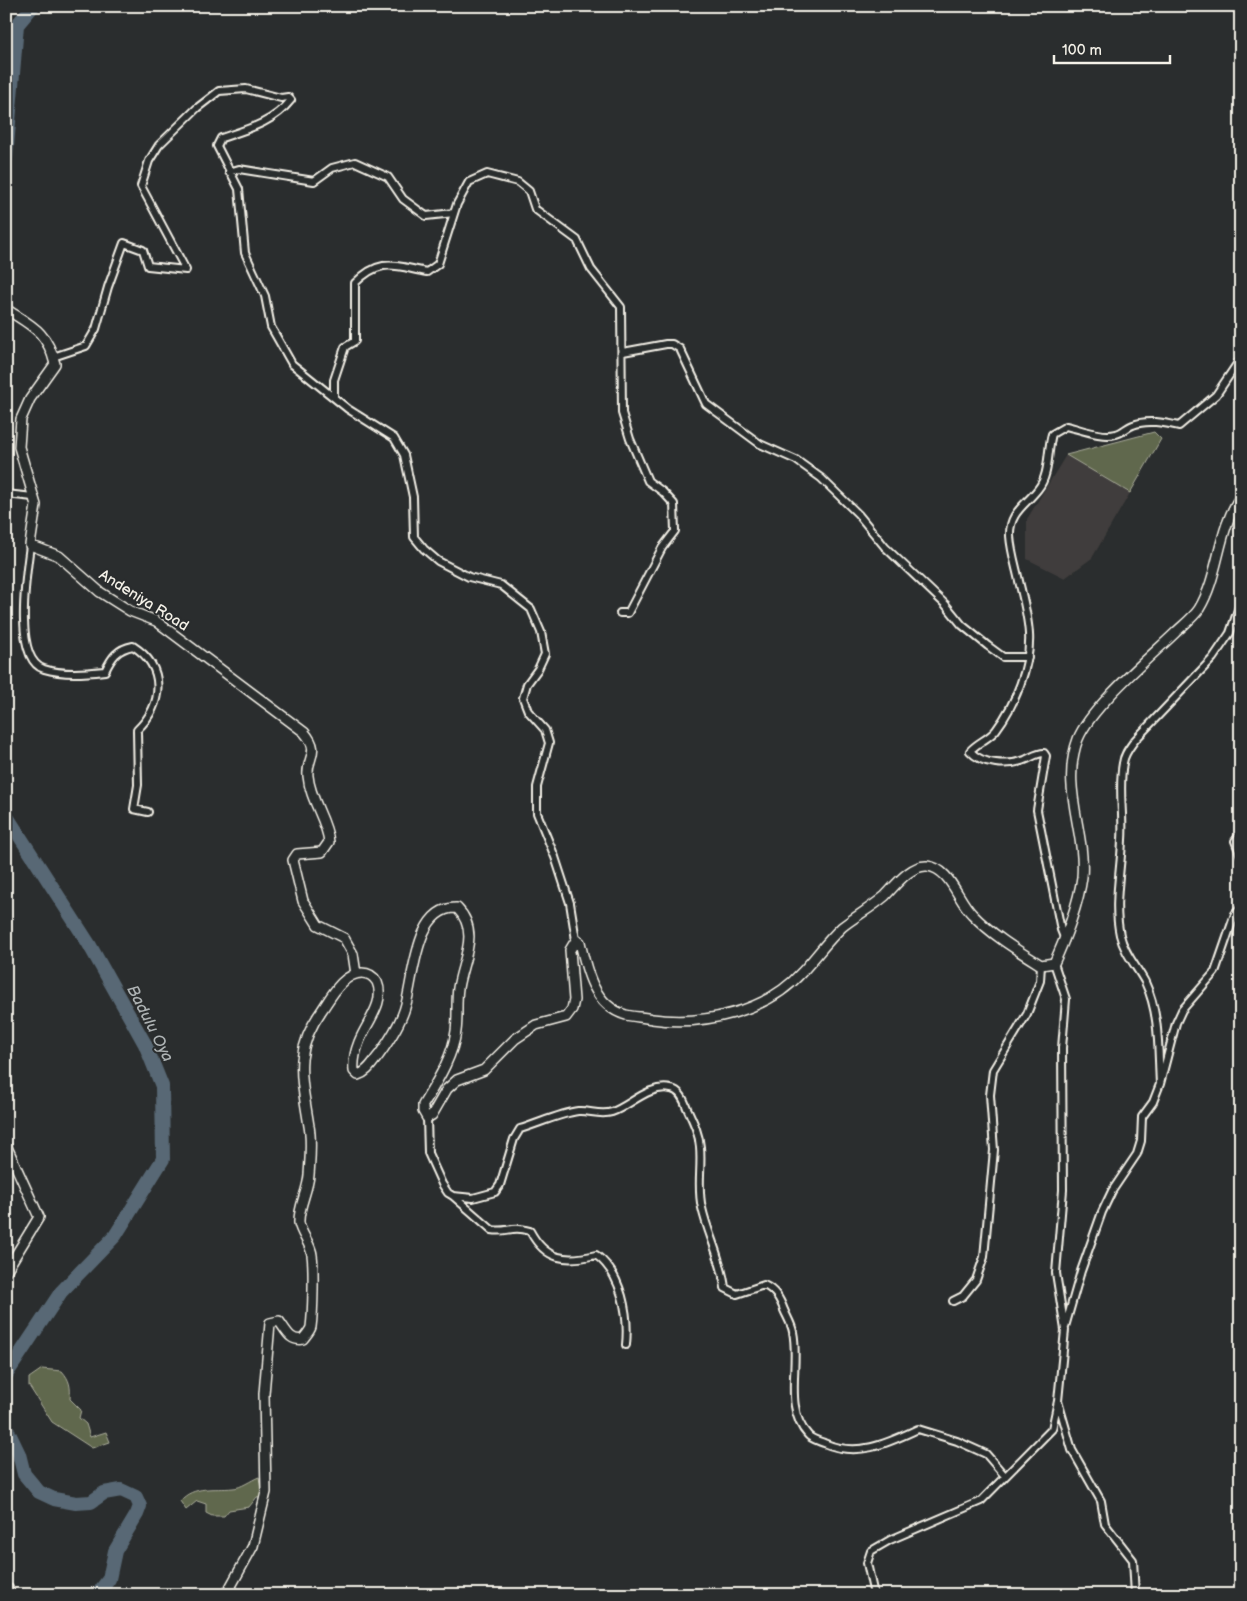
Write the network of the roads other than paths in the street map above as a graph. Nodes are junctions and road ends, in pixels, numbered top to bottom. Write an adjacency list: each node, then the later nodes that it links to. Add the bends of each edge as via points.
1 (229, 172): 2 (street, via 239,169 314,181 332,168 356,162 388,177 402,199 426,216); 5 (street, via 217,146 221,138 265,123 281,112 291,100 288,97 246,89 219,91 196,108 159,145 149,161 141,186 186,270 148,266 143,250 124,243 96,329 86,346); 7 (street, via 239,189 245,253 265,296 272,327 292,364)
2 (454, 213): 4 (street, via 469,182 487,174 518,182 529,191 535,209 577,240 592,269 621,307); 7 (street, via 438,264 427,272 385,264 368,270 355,283 355,341 345,347 334,380)
3 (6, 309): 5 (street, via 42,333)
4 (623, 352): 13 (street, via 622,413 648,482 664,492 674,504 675,531 662,548 628,613); 14 (street, via 666,344 680,349 706,404 760,444 796,460 821,478 858,514 885,547 946,604 962,625 988,646 1002,657)
5 (54, 357): 9 (street, via 55,364 30,399 21,419 19,447)
6 (1241, 358): 14 (street, via 1216,395 1179,426 1163,422 1133,424 1117,434 1066,426 1052,434 1046,474 1039,488 1016,511 1010,535 1027,618)
7 (334, 396): 19 (street, via 348,409 394,438 404,456 413,496 414,537 424,550 469,577 501,585 531,609 541,632 545,654 527,684 523,698 528,711 545,730 549,743 537,787 537,813 570,903)
8 (6, 494): 9 (street)
9 (33, 496): 11 (street, via 36,505)
10 (1241, 496): 20 (street, via 1222,534 1211,579 1198,610 1104,702 1078,739 1071,796 1080,840 1082,878)
11 (30, 545): 15 (street, via 22,609 33,661 43,669 80,674 105,671 121,648 132,646 144,654 156,670 157,698 147,720 138,730 138,785 134,809); 23 (street, Andeniya Road, via 59,556 100,592 130,611 156,621 311,740 313,756 308,774 329,842 322,852 297,854 293,860 302,901 318,924 344,938 353,954)
12 (1241, 601): 24 (street, via 1230,633 1213,658 1135,740 1123,763 1117,900 1120,936 1145,982 1156,1013)
13 (620, 613)
14 (1028, 657): 20 (street, via 1007,714 996,730 970,751 976,758 992,764 1023,761 1040,753 1046,756 1037,810)
15 (148, 812)
16 (1241, 833): 17 (street, via 1235,841)
17 (1241, 856)
18 (1241, 908): 24 (street, via 1235,914 1215,972 1182,1010 1176,1023)
19 (576, 940): 22 (street, via 580,942 588,977 598,994 615,1009 625,1014 664,1020 712,1019 737,1012 773,995 801,974 844,926 870,910 912,871 926,866 941,871 972,915 1012,947); 25 (street, via 570,950 574,1000 566,1017 536,1025 515,1039 484,1070 457,1080)
20 (1065, 940): 21 (street)
21 (1054, 963): 22 (street); 31 (street, via 1066,1000 1062,1048 1062,1190 1056,1273)
22 (1042, 965): 30 (street, via 1040,981 1026,1014 993,1070 990,1095 994,1150 984,1258 976,1280 963,1296)
23 (356, 974): 25 (street, via 374,977 379,989 378,1006 359,1041 353,1060 354,1071 358,1075 365,1073 385,1046 406,1006 417,953 430,920 448,908 457,908 463,914 469,928 470,944 458,988 456,1032 449,1055 423,1105); 37 (street, via 342,983 317,1017 302,1048 302,1091 310,1128 310,1152 309,1179 299,1225 312,1254 311,1329 297,1341 291,1338 279,1320 270,1323 264,1394 266,1492 253,1546)
24 (1160, 1084): 31 (street, via 1142,1117 1137,1154 1112,1190 1102,1212)
25 (427, 1118): 27 (street, via 428,1153 442,1184)
26 (6, 1145): 29 (street, via 39,1217)
27 (453, 1196): 32 (street, via 492,1230 500,1232 516,1227 530,1231 535,1241 552,1255 574,1260 596,1255 604,1260 624,1307); 34 (street, via 473,1198 495,1192 520,1129 578,1111 611,1112 647,1093 662,1089 678,1092 697,1130 702,1208 725,1288 738,1294 764,1285 773,1289 782,1305 793,1332 796,1408 799,1422 808,1437 834,1447 855,1450 886,1444 918,1429 986,1454)
28 (6, 1252): 29 (street)
29 (9, 1267)
30 (954, 1301)
31 (1065, 1330): 33 (street)
32 (626, 1345)
33 (1058, 1401): 34 (street, via 1052,1429); 39 (street, via 1072,1450 1101,1501 1105,1524 1133,1560)
34 (1005, 1476): 38 (street, via 981,1501 871,1551 867,1563)
35 (6, 1586): 36 (street)
36 (11, 1595)
37 (226, 1595)
38 (874, 1595)
39 (1135, 1595)

